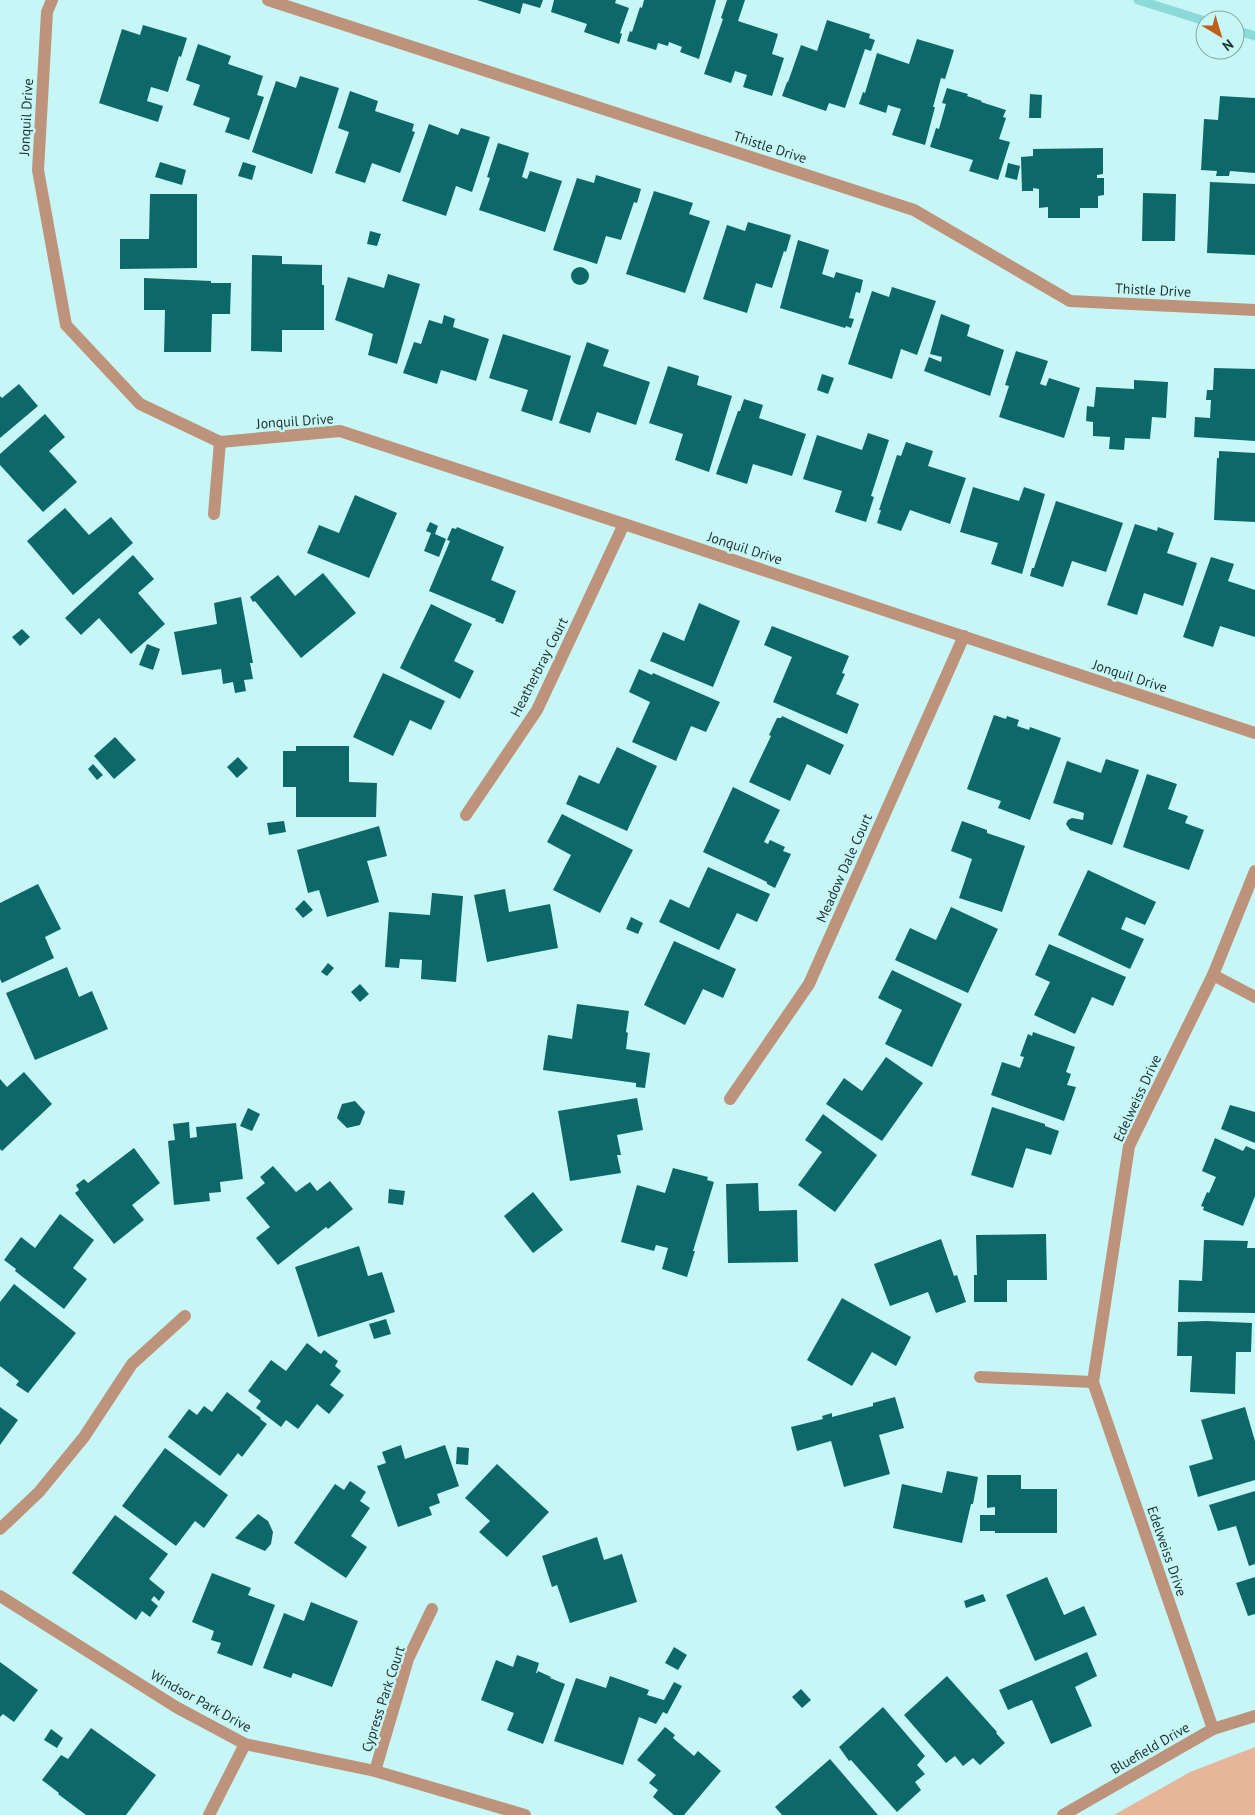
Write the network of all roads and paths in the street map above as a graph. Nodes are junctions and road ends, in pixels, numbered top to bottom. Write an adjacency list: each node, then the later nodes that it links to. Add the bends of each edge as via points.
1 (268, 0): 3 (street, Thistle Drive, via 914,210 1070,301)
2 (49, 6): 4 (street, Jonquil Drive, via 38,170 66,325 140,404)
3 (1255, 310)
4 (220, 442): 5 (street); 6 (street, Jonquil Drive, via 340,431)
5 (214, 514)
6 (624, 524): 7 (street, Jonquil Drive); 9 (street, Heatherbray Court, via 537,710)
7 (964, 636): 8 (street, Jonquil Drive); 13 (street, Meadow Dale Court, via 809,984)
8 (1255, 733)
9 (466, 815)
10 (1255, 871): 11 (street, Edelweiss Drive)
11 (1213, 974): 12 (street); 16 (street, Edelweiss Drive, via 1129,1146)
12 (1255, 997)
13 (730, 1100)
14 (185, 1316): 17 (street, via 132,1364 84,1437 39,1492)
15 (980, 1378): 16 (street)
16 (1093, 1382): 21 (street, Edelweiss Drive)
17 (0, 1529)
18 (0, 1596): 22 (street, Windsor Park Drive, via 176,1707)
19 (432, 1609): 23 (street, Cypress Park Court, via 408,1659)
20 (1255, 1716): 21 (street, Bluefield Drive)
21 (1213, 1729): 26 (street, Bluefield Drive)
22 (245, 1744): 23 (street, Windsor Park Drive); 24 (street)
23 (375, 1771): 25 (street, Windsor Park Drive)
24 (209, 1815)
25 (525, 1815)
26 (1063, 1815)

